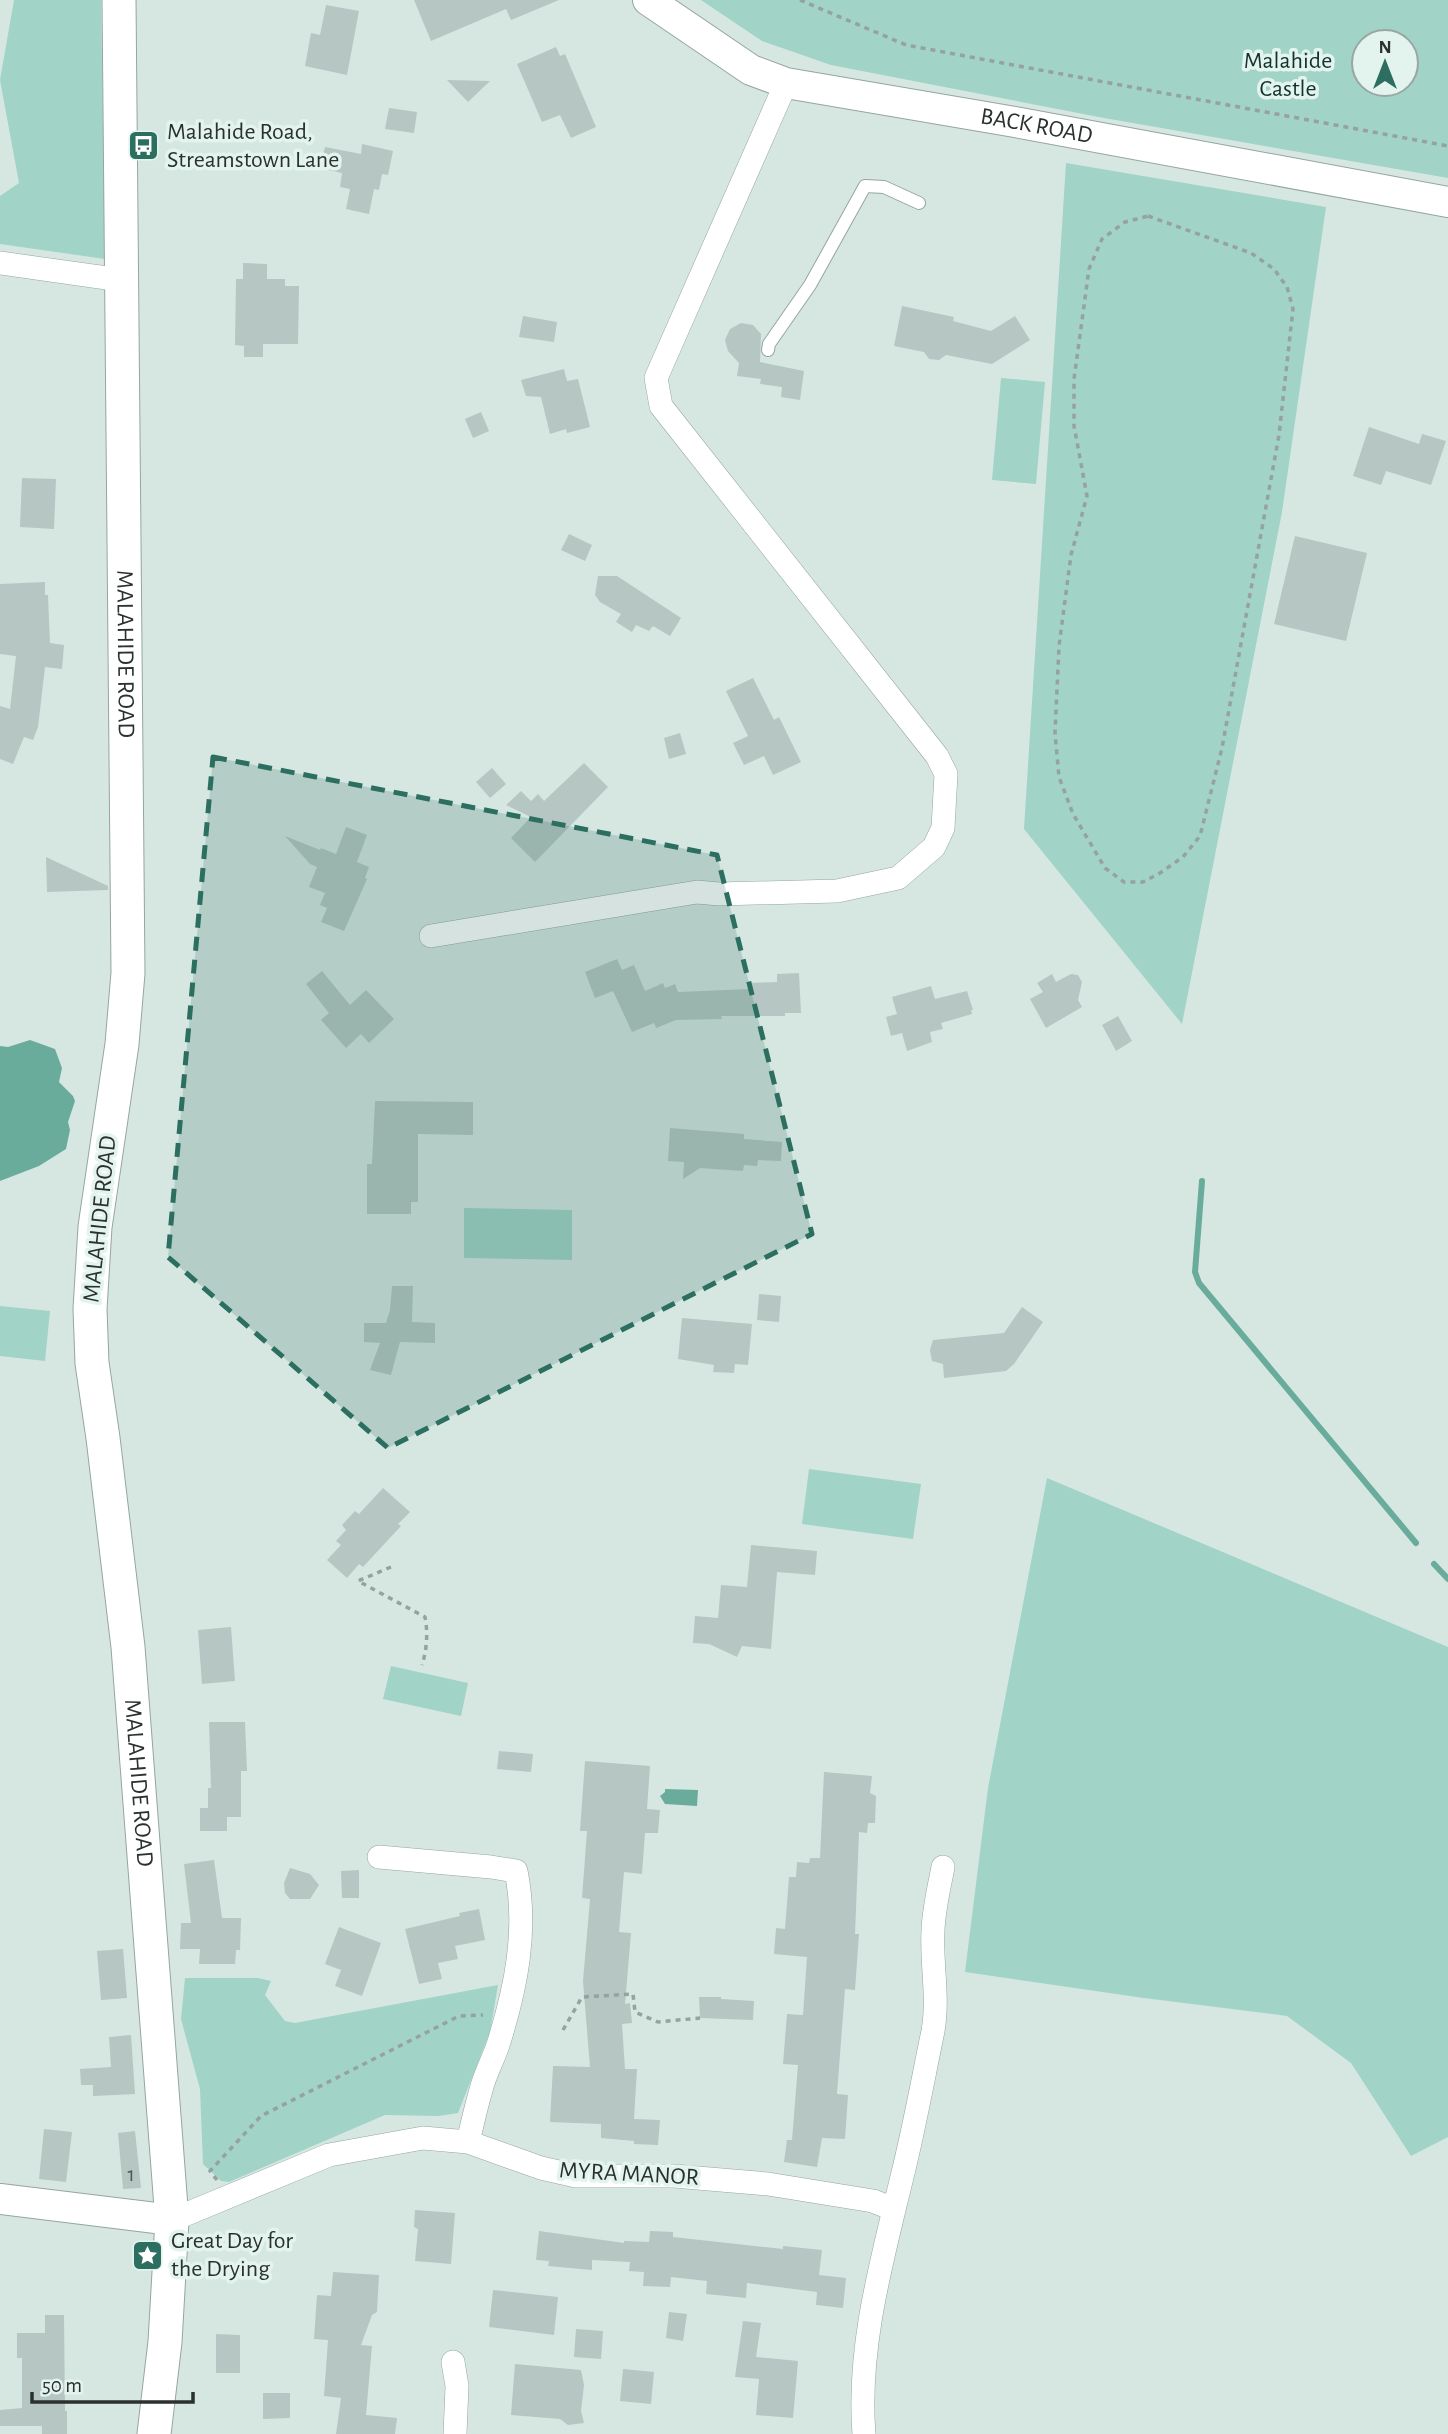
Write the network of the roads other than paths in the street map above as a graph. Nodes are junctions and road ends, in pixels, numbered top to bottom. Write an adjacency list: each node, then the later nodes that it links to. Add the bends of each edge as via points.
1 (119, 0): 7 (main road, MALAHIDE ROAD)
2 (648, 0): 3 (street, BACK ROAD, via 751,70)
3 (786, 83): 4 (street, BACK ROAD); 9 (street, via 656,378 657,393 661,407 937,756 946,774 943,828 934,847 898,878 886,881 837,891 697,891)
4 (1448, 202)
5 (919, 203): 8 (lane, via 884,187 865,186)
6 (0, 264): 7 (street)
7 (121, 280): 15 (main road, MALAHIDE ROAD, via 128,973 95,1227 90,1309 92,1363 128,1647)
8 (768, 350)
9 (431, 936)
10 (379, 1857): 12 (street, via 516,1871 522,1926 518,1966)
11 (943, 1867): 14 (street, via 933,1931 933,2026)
12 (468, 2142): 14 (street, MYRA MANOR, via 576,2176 674,2176 758,2183); 15 (street, MYRA MANOR, via 422,2138 329,2155)
13 (0, 2199): 15 (street)
14 (893, 2209): 19 (street, via 868,2337)
15 (172, 2220): 17 (main road, MALAHIDE ROAD, via 165,2342)
16 (453, 2362): 18 (street)
17 (153, 2434)
18 (455, 2434)
19 (864, 2434)

